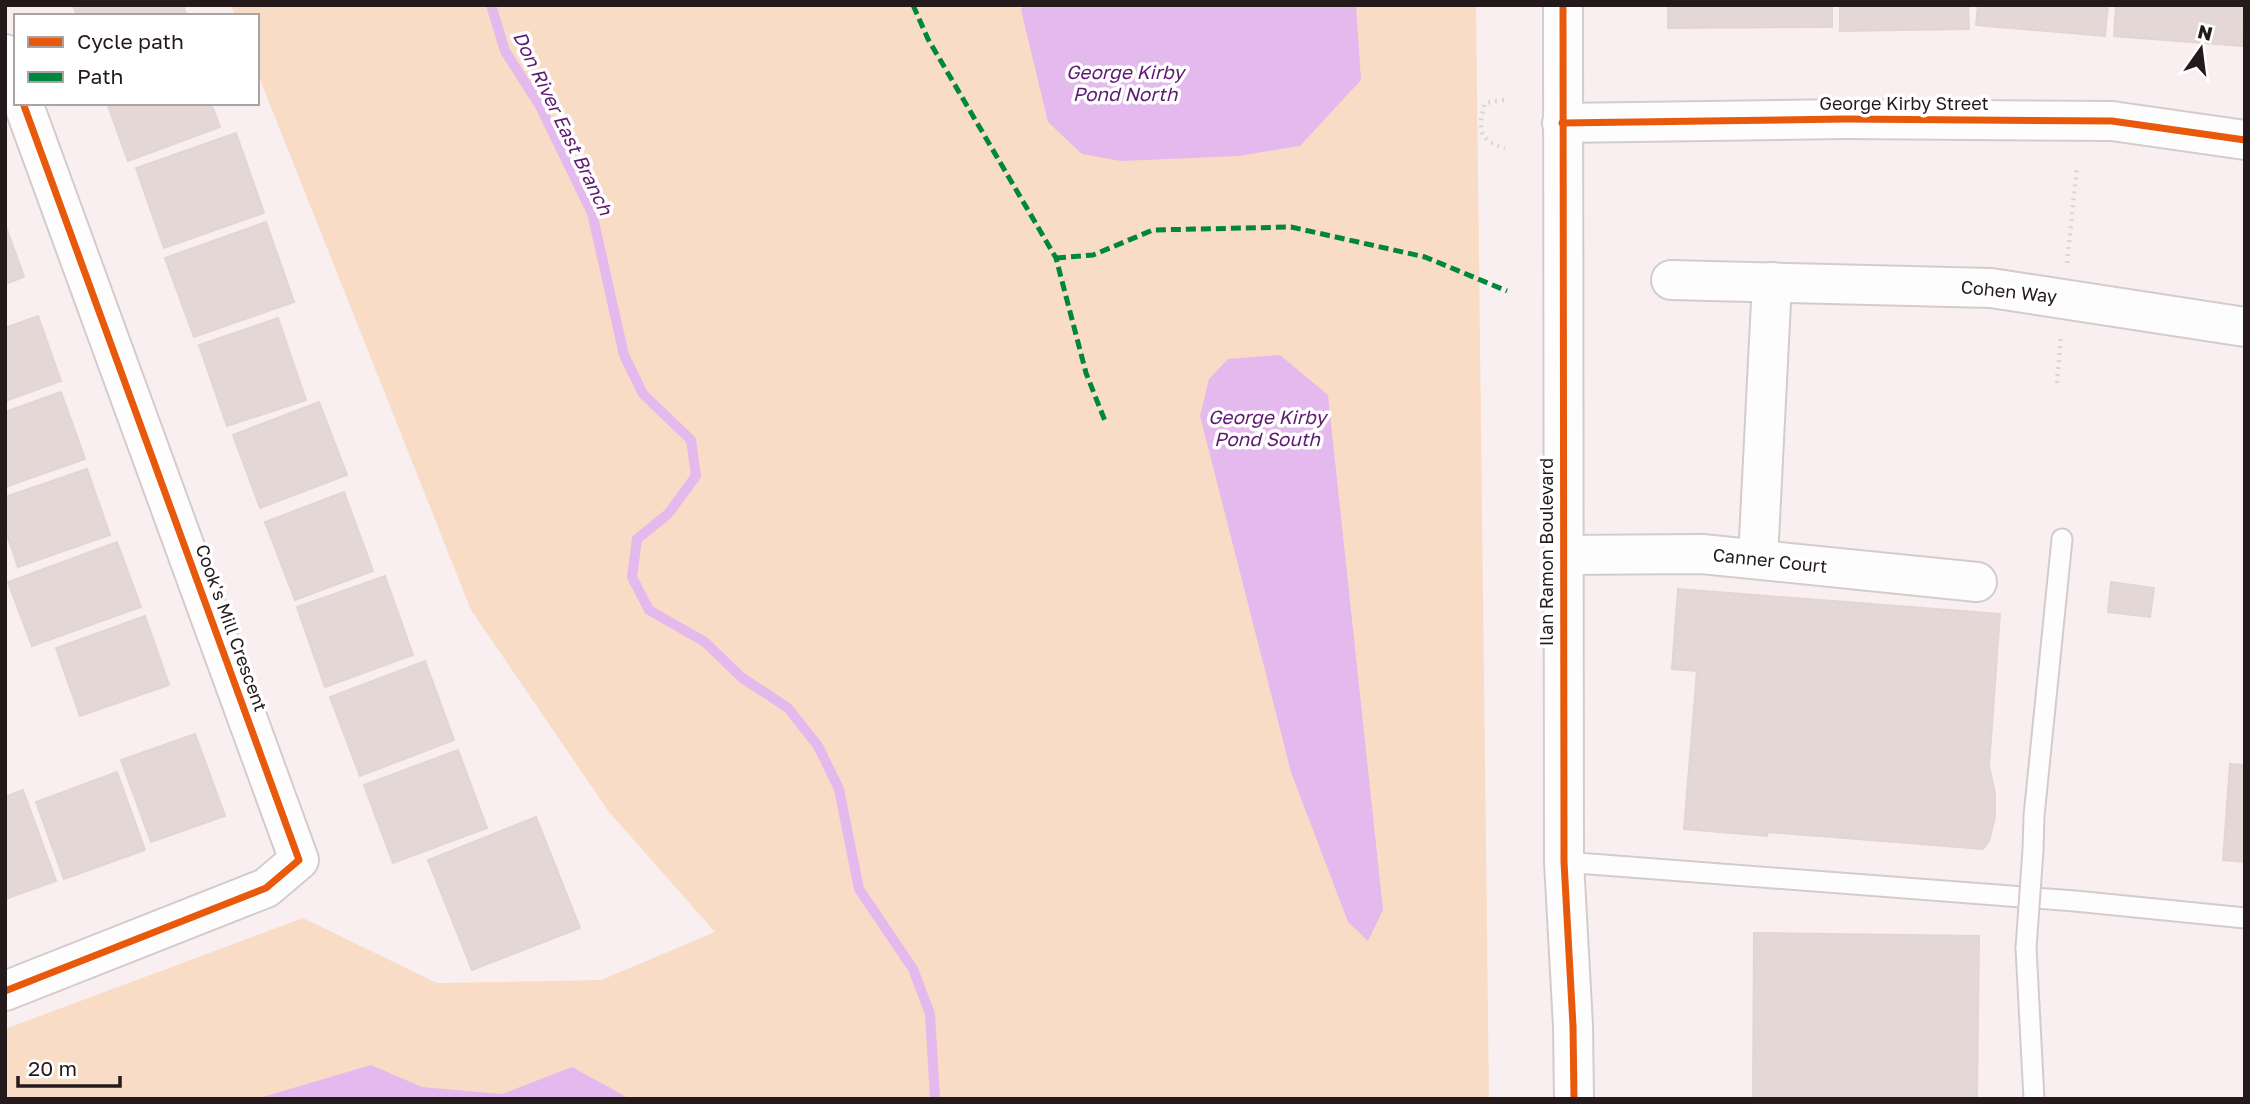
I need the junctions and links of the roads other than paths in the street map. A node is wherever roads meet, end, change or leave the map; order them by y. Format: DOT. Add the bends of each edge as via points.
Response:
graph roads {
  1 [pos="1563,5"];
  2 [pos="5,54"];
  3 [pos="14,78"];
  4 [pos="24,105"];
  5 [pos="1562,123"];
  6 [pos="2245,140"];
  7 [pos="1671,279"];
  8 [pos="1772,282"];
  9 [pos="2245,327"];
  10 [pos="2062,539"];
  11 [pos="1563,555"];
  12 [pos="1758,559"];
  13 [pos="1977,582"];
  14 [pos="1564,862"];
  15 [pos="2245,918"];
  16 [pos="5,991"];
  17 [pos="1574,1099"];
  18 [pos="2034,1099"];
  1 -- 5 [label="street, Ilan Ramon Boulevard"];
  2 -- 3 [label="street"];
  4 -- 16 [label="street, Cook's Mill Crescent" via="299,860 266,888"];
  5 -- 6 [label="street, George Kirby Street" via="2112,121"];
  5 -- 11 [label="street, Ilan Ramon Boulevard"];
  7 -- 8 [label="street, Cohen Way"];
  8 -- 9 [label="street, Cohen Way" via="1991,288"];
  8 -- 12 [label="street"];
  10 -- 18 [label="lane, bridge" via="2034,816 2026,948"];
  11 -- 12 [label="street, Canner Court" via="1702,554"];
  11 -- 14 [label="street, Ilan Ramon Boulevard"];
  12 -- 13 [label="street, Canner Court"];
  14 -- 15 [label="lane"];
  14 -- 17 [label="street, Ilan Ramon Boulevard"];
}
